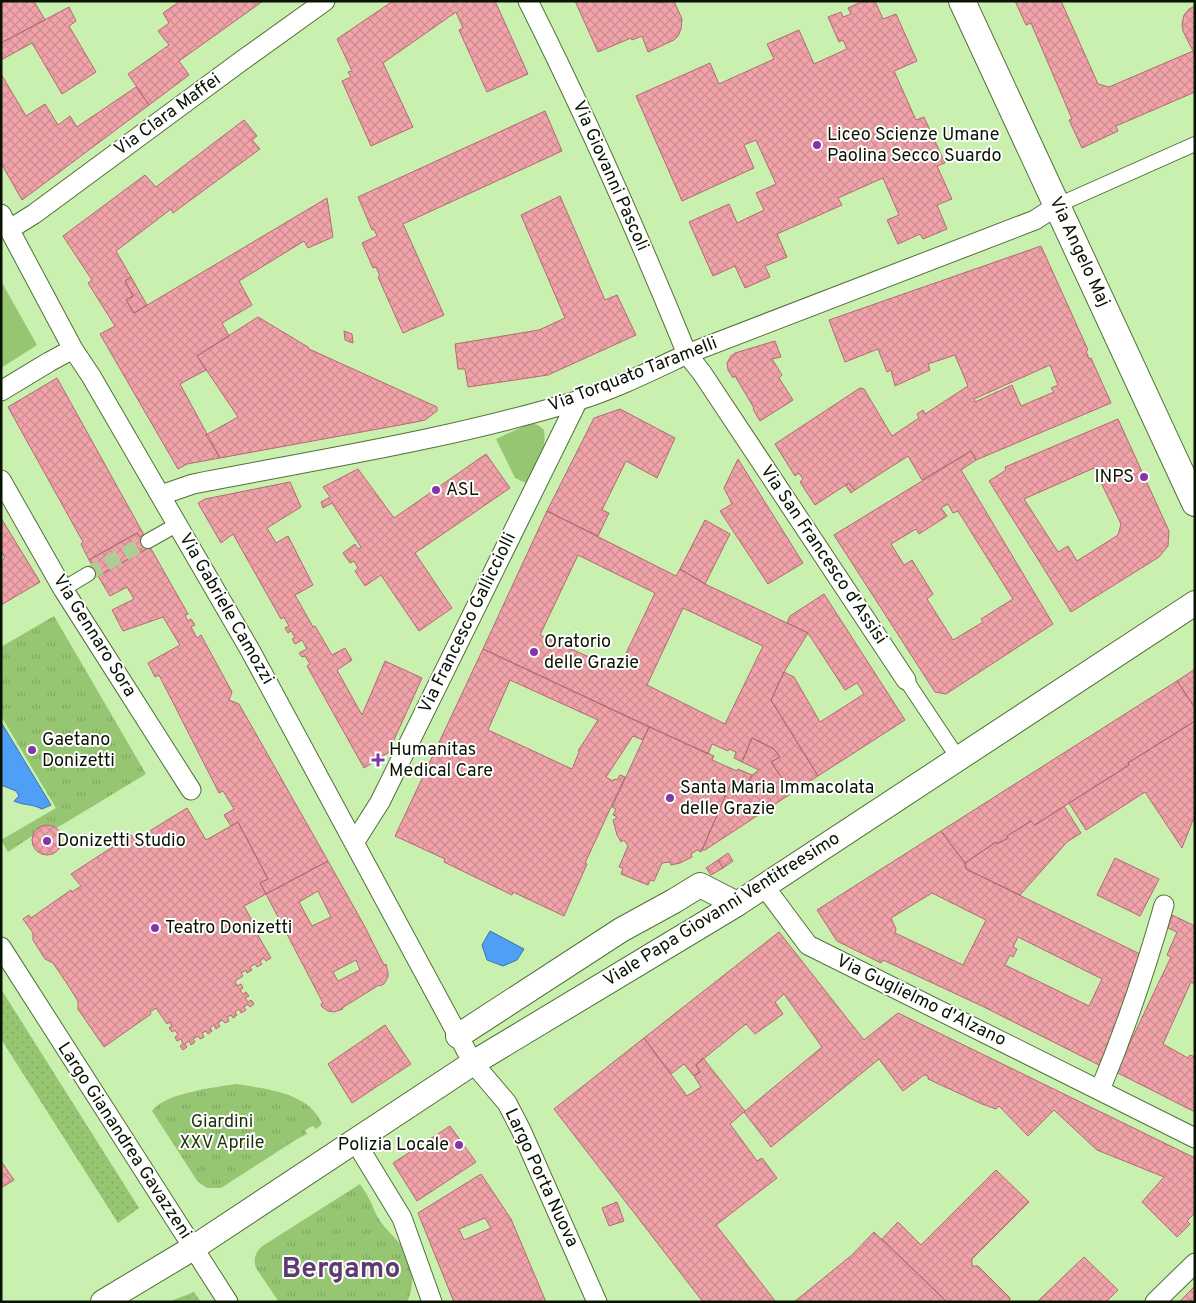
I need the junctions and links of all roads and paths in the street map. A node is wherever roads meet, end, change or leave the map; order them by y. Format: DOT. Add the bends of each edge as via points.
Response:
graph roads {
  1 [pos="325,1"];
  2 [pos="528,1"];
  3 [pos="962,1"];
  4 [pos="1195,144"];
  5 [pos="1058,205"];
  6 [pos="6,222"];
  7 [pos="73,349"];
  8 [pos="688,354"];
  9 [pos="1,391"];
  10 [pos="578,400"];
  11 [pos="1,480"];
  12 [pos="161,495"];
  13 [pos="1195,503"];
  14 [pos="178,524"];
  15 [pos="148,541"];
  16 [pos="88,574"];
  17 [pos="63,589"];
  18 [pos="1195,603"];
  19 [pos="906,680"];
  20 [pos="958,758"];
  21 [pos="191,790"];
  22 [pos="354,844"];
  23 [pos="764,886"];
  24 [pos="737,904"];
  25 [pos="1164,906"];
  26 [pos="1,947"];
  27 [pos="443,1009"];
  28 [pos="458,1036"];
  29 [pos="473,1063"];
  30 [pos="1100,1090"];
  31 [pos="1195,1138"];
  32 [pos="354,1141"];
  33 [pos="193,1248"];
  34 [pos="1195,1262"];
  35 [pos="103,1302"];
  36 [pos="228,1302"];
  37 [pos="432,1302"];
  38 [pos="597,1302"];
  39 [pos="1155,1302"];
  1 -- 6 [label="street, Via Clara Maffei" via="34,214"];
  2 -- 8 [label="street, Via Giovanni Pascoli" via="597,144"];
  3 -- 5 [label="main road, Via Angelo Maj"];
  4 -- 5 [label="street"];
  5 -- 8 [label="street, Via Torquato Taramelli" via="1035,220"];
  5 -- 13 [label="main road, Via Angelo Maj"];
  6 -- 7 [label="street, Via Gabriele Camozzi"];
  7 -- 9 [label="street"];
  7 -- 12 [label="street, Via Gabriele Camozzi"];
  8 -- 10 [label="street, Via Torquato Taramelli"];
  8 -- 19 [label="street, Via San Francesco d'Assisi"];
  10 -- 12 [label="street, Via Torquato Taramelli" via="472,430 192,484"];
  10 -- 22 [label="street, Via Francesco Gallicciolli" via="380,802"];
  11 -- 17 [label="street, Via Gennaro Sora"];
  12 -- 14 [label="street, Via Gabriele Camozzi"];
  14 -- 15 [label="street"];
  14 -- 22 [label="street, Via Gabriele Camozzi"];
  16 -- 17 [label="street"];
  17 -- 21 [label="street, Via Gennaro Sora"];
  18 -- 20 [label="street, Viale Papa Giovanni Ventitreesimo"];
  19 -- 20 [label="street, Via San Francesco d'Assisi"];
  20 -- 23 [label="street, Viale Papa Giovanni Ventitreesimo"];
  22 -- 27 [label="street, Via Gabriele Camozzi"];
  23 -- 24 [label="street, Viale Papa Giovanni Ventitreesimo"];
  23 -- 30 [label="street, Via Guglielmo d'Alzano" via="808,945"];
  24 -- 28 [label="street" via="700,885 621,930"];
  24 -- 29 [label="street, Viale Papa Giovanni Ventitreesimo"];
  25 -- 30 [label="street" via="1152,951"];
  26 -- 33 [label="street, Largo Gianandrea Gavazzeni"];
  27 -- 28 [label="street, Largo Porta Nuova"];
  28 -- 29 [label="street, Largo Porta Nuova"];
  29 -- 32 [label="street, Largo Gianandrea Gavazzeni"];
  29 -- 38 [label="street, Largo Porta Nuova" via="507,1103"];
  30 -- 31 [label="street, Via Guglielmo d'Alzano"];
  32 -- 33 [label="street, Largo Gianandrea Gavazzeni"];
  32 -- 37 [label="street" via="402,1218"];
  33 -- 35 [label="street"];
  33 -- 36 [label="street"];
  34 -- 39 [label="street"];
}
